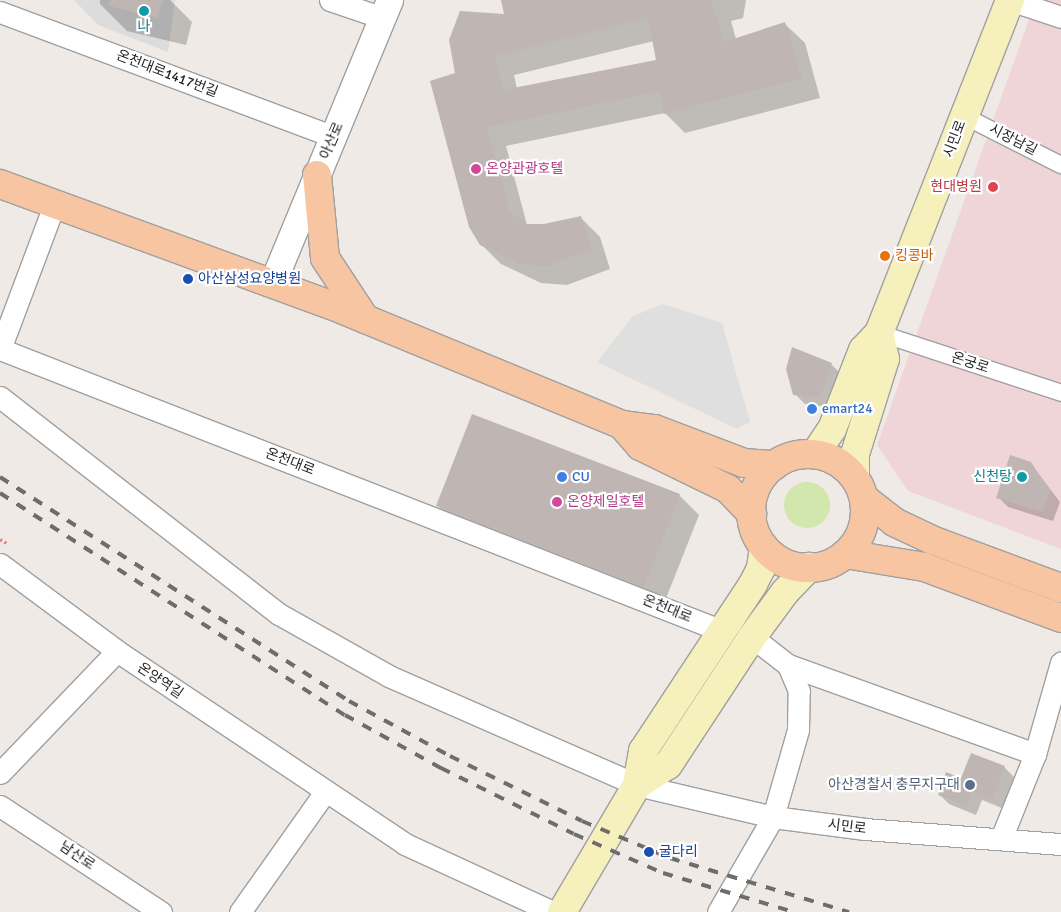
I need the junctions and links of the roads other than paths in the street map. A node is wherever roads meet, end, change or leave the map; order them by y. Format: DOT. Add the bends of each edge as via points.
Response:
graph roads {
  1 [pos="330,0"];
  2 [pos="1010,0"];
  3 [pos="386,9"];
  4 [pos="0,12"];
  5 [pos="1061,17"];
  6 [pos="964,116"];
  7 [pos="334,137"];
  8 [pos="1061,165"];
  9 [pos="318,175"];
  10 [pos="0,184"];
  11 [pos="54,205"];
  12 [pos="273,283"];
  13 [pos="365,319"];
  14 [pos="879,333"];
  15 [pos="0,349"];
  16 [pos="1061,393"];
  17 [pos="0,397"];
  18 [pos="622,425"];
  19 [pos="815,454"];
  20 [pos="775,465"];
  21 [pos="860,489"];
  22 [pos="752,514"];
  23 [pos="764,547"];
  24 [pos="845,554"];
  25 [pos="0,564"];
  26 [pos="809,567"];
  27 [pos="1061,588"];
  28 [pos="1061,618"];
  29 [pos="722,631"];
  30 [pos="752,637"];
  31 [pos="117,652"];
  32 [pos="1061,662"];
  33 [pos="788,666"];
  34 [pos="1035,754"];
  35 [pos="0,773"];
  36 [pos="637,785"];
  37 [pos="325,792"];
  38 [pos="0,806"];
  39 [pos="773,817"];
  40 [pos="1001,839"];
  41 [pos="1061,844"];
  42 [pos="154,910"];
  43 [pos="240,912"];
  44 [pos="553,912"];
  45 [pos="562,912"];
  46 [pos="718,912"];
  1 -- 3 [label="street"];
  2 -- 5 [label="street"];
  2 -- 6 [label="main road, 시민로"];
  3 -- 7 [label="street, 아산로"];
  4 -- 7 [label="street, 온천대로1417번길"];
  6 -- 8 [label="street, 시장남길"];
  6 -- 14 [label="main road, 시민로"];
  7 -- 9 [label="street, 아산로"];
  9 -- 12 [label="street, 아산로"];
  9 -- 13 [label="main road" via="325,258"];
  10 -- 11 [label="main road"];
  11 -- 12 [label="main road"];
  11 -- 15 [label="street, 온천대로"];
  12 -- 13 [label="main road"];
  13 -- 18 [label="main road"];
  14 -- 16 [label="street, 온궁로"];
  14 -- 19 [label="main road, 시민로" via="864,350 832,429"];
  14 -- 21 [label="main road" via="885,359 855,454"];
  15 -- 29 [label="street, 온천대로"];
  17 -- 36 [label="street" via="279,614 389,676"];
  18 -- 20 [label="main road" via="655,429 744,463"];
  18 -- 22 [label="main road" via="640,446 728,488"];
  19 -- 20 [label="main road" via="797,455"];
  19 -- 21 [label="main road" via="832,458"];
  20 -- 22 [label="main road" via="756,487"];
  21 -- 24 [label="main road" via="866,517 861,535"];
  21 -- 27 [label="main road" via="894,522 932,540"];
  22 -- 23 [label="main road" via="758,538"];
  23 -- 26 [label="main road" via="784,562"];
  23 -- 29 [label="main road" via="761,568"];
  24 -- 26 [label="main road" via="836,561"];
  24 -- 28 [label="main road" via="924,567"];
  25 -- 31 [label="street, 온양역길"];
  26 -- 30 [label="main road" via="785,592"];
  29 -- 36 [label="main road" via="644,751"];
  30 -- 33 [label="street"];
  30 -- 36 [label="main road" via="668,764"];
  31 -- 35 [label="street"];
  31 -- 37 [label="street, 온양역길"];
  32 -- 34 [label="street"];
  33 -- 34 [label="street"];
  33 -- 39 [label="street" via="799,691 798,730"];
  34 -- 40 [label="street"];
  36 -- 39 [label="street, 시민로"];
  36 -- 45 [label="main road"];
  37 -- 43 [label="street"];
  37 -- 44 [label="street, 온양역길" via="405,844"];
  38 -- 42 [label="street, 남산로"];
  39 -- 40 [label="street, 시민로" via="865,829"];
  39 -- 46 [label="street"];
  40 -- 41 [label="street, 시민로"];
}
